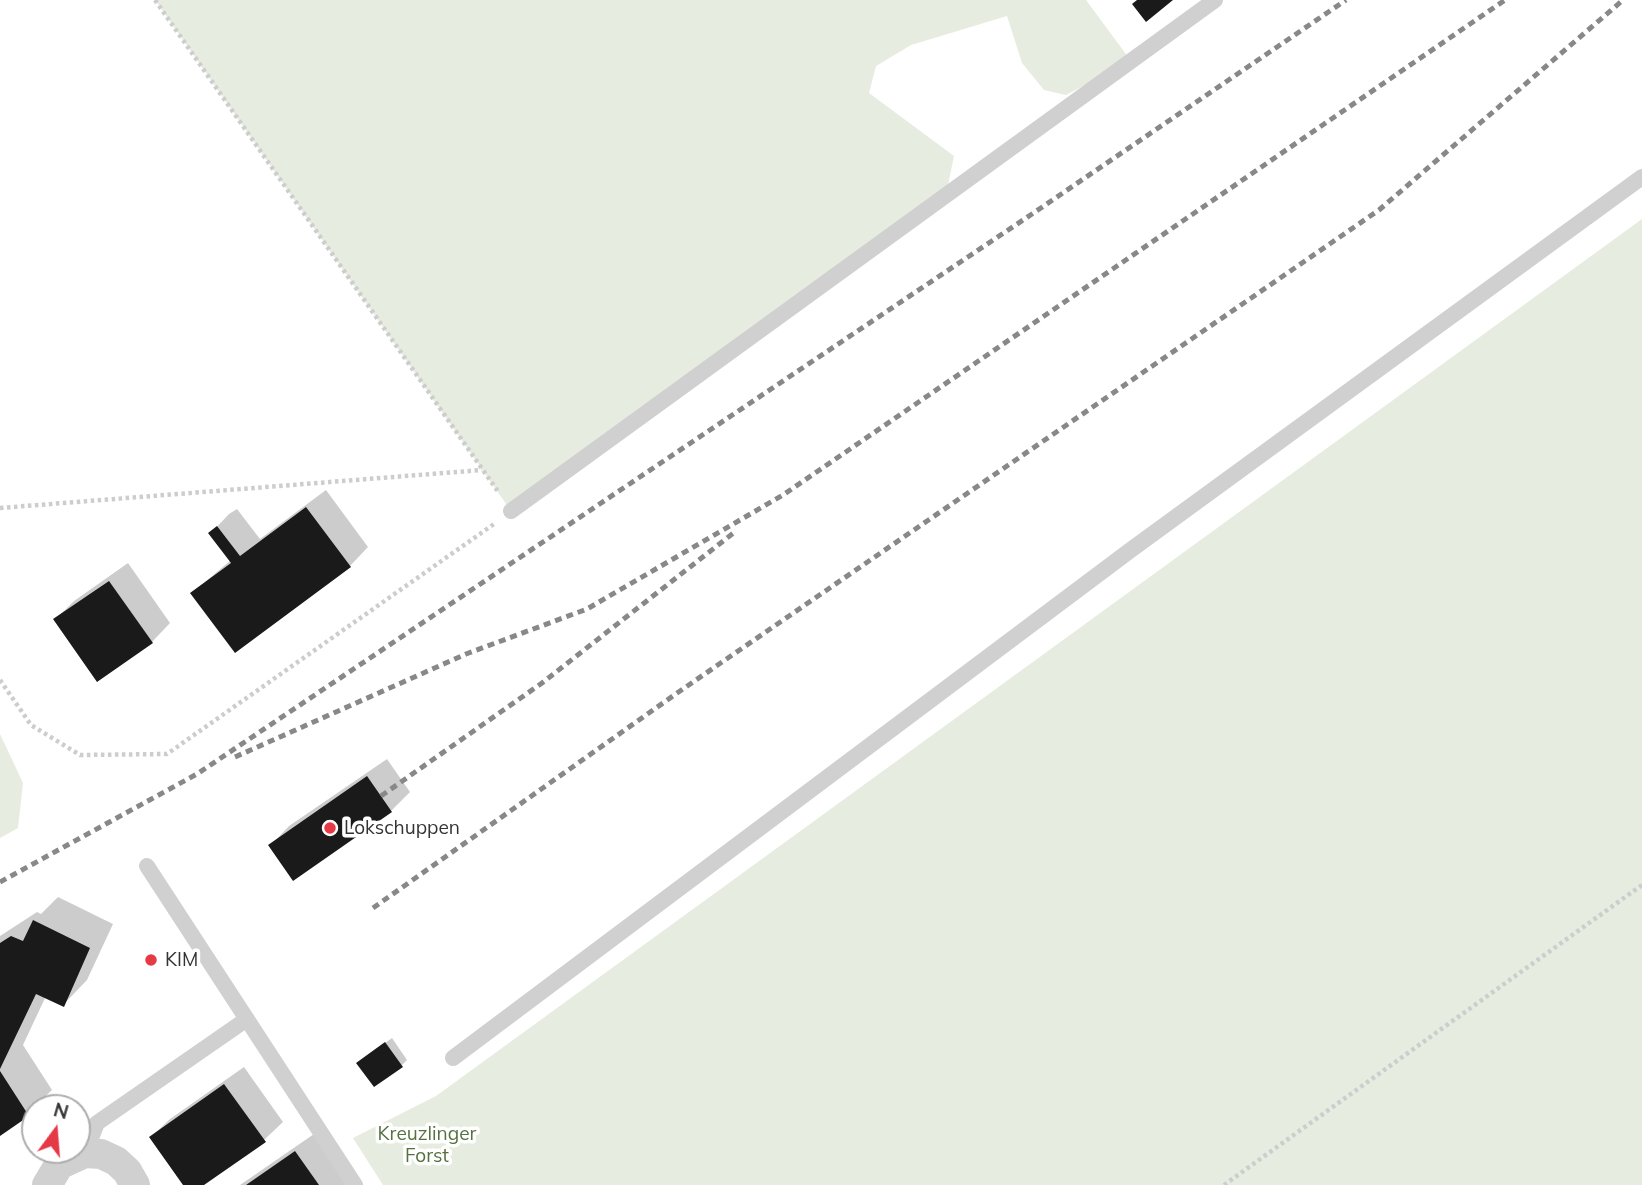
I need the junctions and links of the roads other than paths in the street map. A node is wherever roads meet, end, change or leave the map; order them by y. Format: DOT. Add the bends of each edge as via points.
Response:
graph roads {
  1 [pos="1215,0"];
  2 [pos="1642,177"];
  3 [pos="511,511"];
  4 [pos="147,866"];
  5 [pos="247,1019"];
  6 [pos="453,1058"];
  7 [pos="91,1139"];
  8 [pos="91,1153"];
  9 [pos="59,1164"];
  10 [pos="47,1185"];
  11 [pos="135,1185"];
  12 [pos="355,1185"];
  1 -- 3 [label="lane"];
  2 -- 6 [label="lane" via="1132,550"];
  4 -- 5 [label="lane"];
  5 -- 7 [label="lane" via="97,1123"];
  5 -- 12 [label="lane"];
  8 -- 11 [label="street" via="116,1161"];
  9 -- 10 [label="street"];
}
